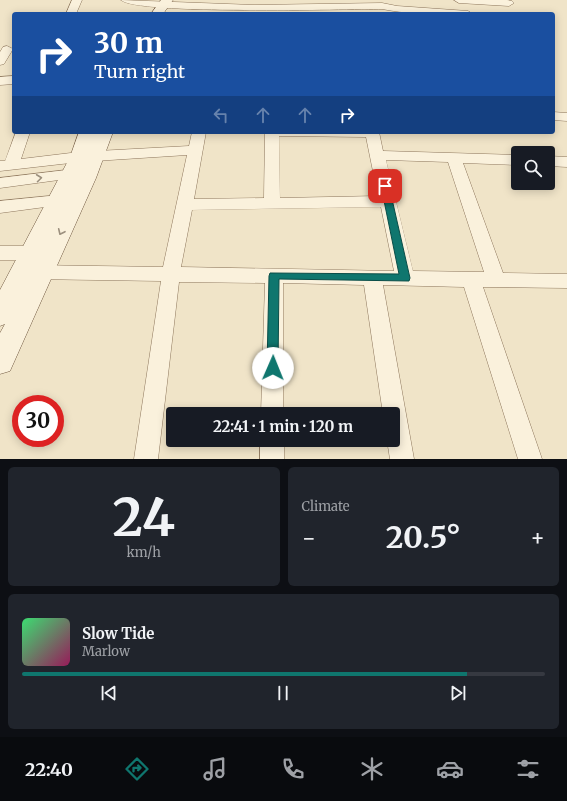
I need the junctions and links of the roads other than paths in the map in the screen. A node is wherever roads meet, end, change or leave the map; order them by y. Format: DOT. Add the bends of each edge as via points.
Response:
graph roads {
  1 [pos="77,0"];
  2 [pos="126,0"];
  3 [pos="458,0"];
  4 [pos="509,3"];
  5 [pos="156,6"];
  6 [pos="338,7"];
  7 [pos="223,10"];
  8 [pos="274,10"];
  9 [pos="72,12"];
  10 [pos="397,12"];
  11 [pos="7,49"];
  12 [pos="0,62"];
  13 [pos="12,80"];
  14 [pos="0,81"];
  15 [pos="555,116"];
  16 [pos="567,116"];
  17 [pos="22,134"];
  18 [pos="88,134"];
  19 [pos="103,134"];
  20 [pos="198,134"];
  21 [pos="272,134"];
  22 [pos="373,134"];
  23 [pos="195,150"];
  24 [pos="378,155"];
  25 [pos="454,158"];
  26 [pos="511,160"];
  27 [pos="555,161"];
  28 [pos="567,162"];
  29 [pos="83,165"];
  30 [pos="5,166"];
  31 [pos="0,183"];
  32 [pos="66,199"];
  33 [pos="388,201"];
  34 [pos="272,203"];
  35 [pos="184,205"];
  36 [pos="0,207"];
  37 [pos="0,253"];
  38 [pos="31,266"];
  39 [pos="171,274"];
  40 [pos="274,276"];
  41 [pos="372,277"];
  42 [pos="405,278"];
  43 [pos="471,279"];
  44 [pos="496,280"];
  45 [pos="567,281"];
  46 [pos="0,315"];
  47 [pos="0,362"];
  48 [pos="272,407"];
  49 [pos="272,447"];
  50 [pos="146,459"];
  51 [pos="272,459"];
  52 [pos="402,459"];
  53 [pos="530,459"];
  1 -- 9 [label="street"];
  2 -- 5 [label="street"];
  3 -- 4 [label="street"];
  5 -- 7 [label="street"];
  6 -- 8 [label="street"];
  6 -- 10 [label="street" via="382,6"];
  7 -- 8 [label="street"];
  11 -- 12 [label="street"];
  13 -- 14 [label="street"];
  15 -- 16 [label="street"];
  17 -- 30 [label="street"];
  18 -- 29 [label="main road"];
  19 -- 29 [label="main road"];
  20 -- 23 [label="street"];
  21 -- 34 [label="street"];
  22 -- 24 [label="street"];
  23 -- 29 [label="street"];
  23 -- 35 [label="street"];
  24 -- 25 [label="street"];
  24 -- 33 [label="street"];
  25 -- 26 [label="street"];
  25 -- 44 [label="street"];
  27 -- 28 [label="street"];
  29 -- 30 [label="street"];
  31 -- 29 [label="street, one-way"];
  29 -- 32 [label="main road"];
  32 -- 36 [label="street"];
  32 -- 38 [label="main road"];
  33 -- 34 [label="street"];
  33 -- 42 [label="street"];
  34 -- 35 [label="street"];
  35 -- 39 [label="street"];
  37 -- 38 [label="street"];
  38 -- 39 [label="street"];
  38 -- 46 [label="main road"];
  38 -- 47 [label="main road"];
  39 -- 40 [label="street"];
  39 -- 50 [label="street"];
  40 -- 41 [label="street"];
  40 -- 48 [label="street"];
  41 -- 42 [label="street"];
  41 -- 52 [label="street"];
  42 -- 43 [label="street"];
  43 -- 44 [label="street"];
  43 -- 53 [label="street"];
  44 -- 45 [label="street"];
  49 -- 51 [label="street"];
}
